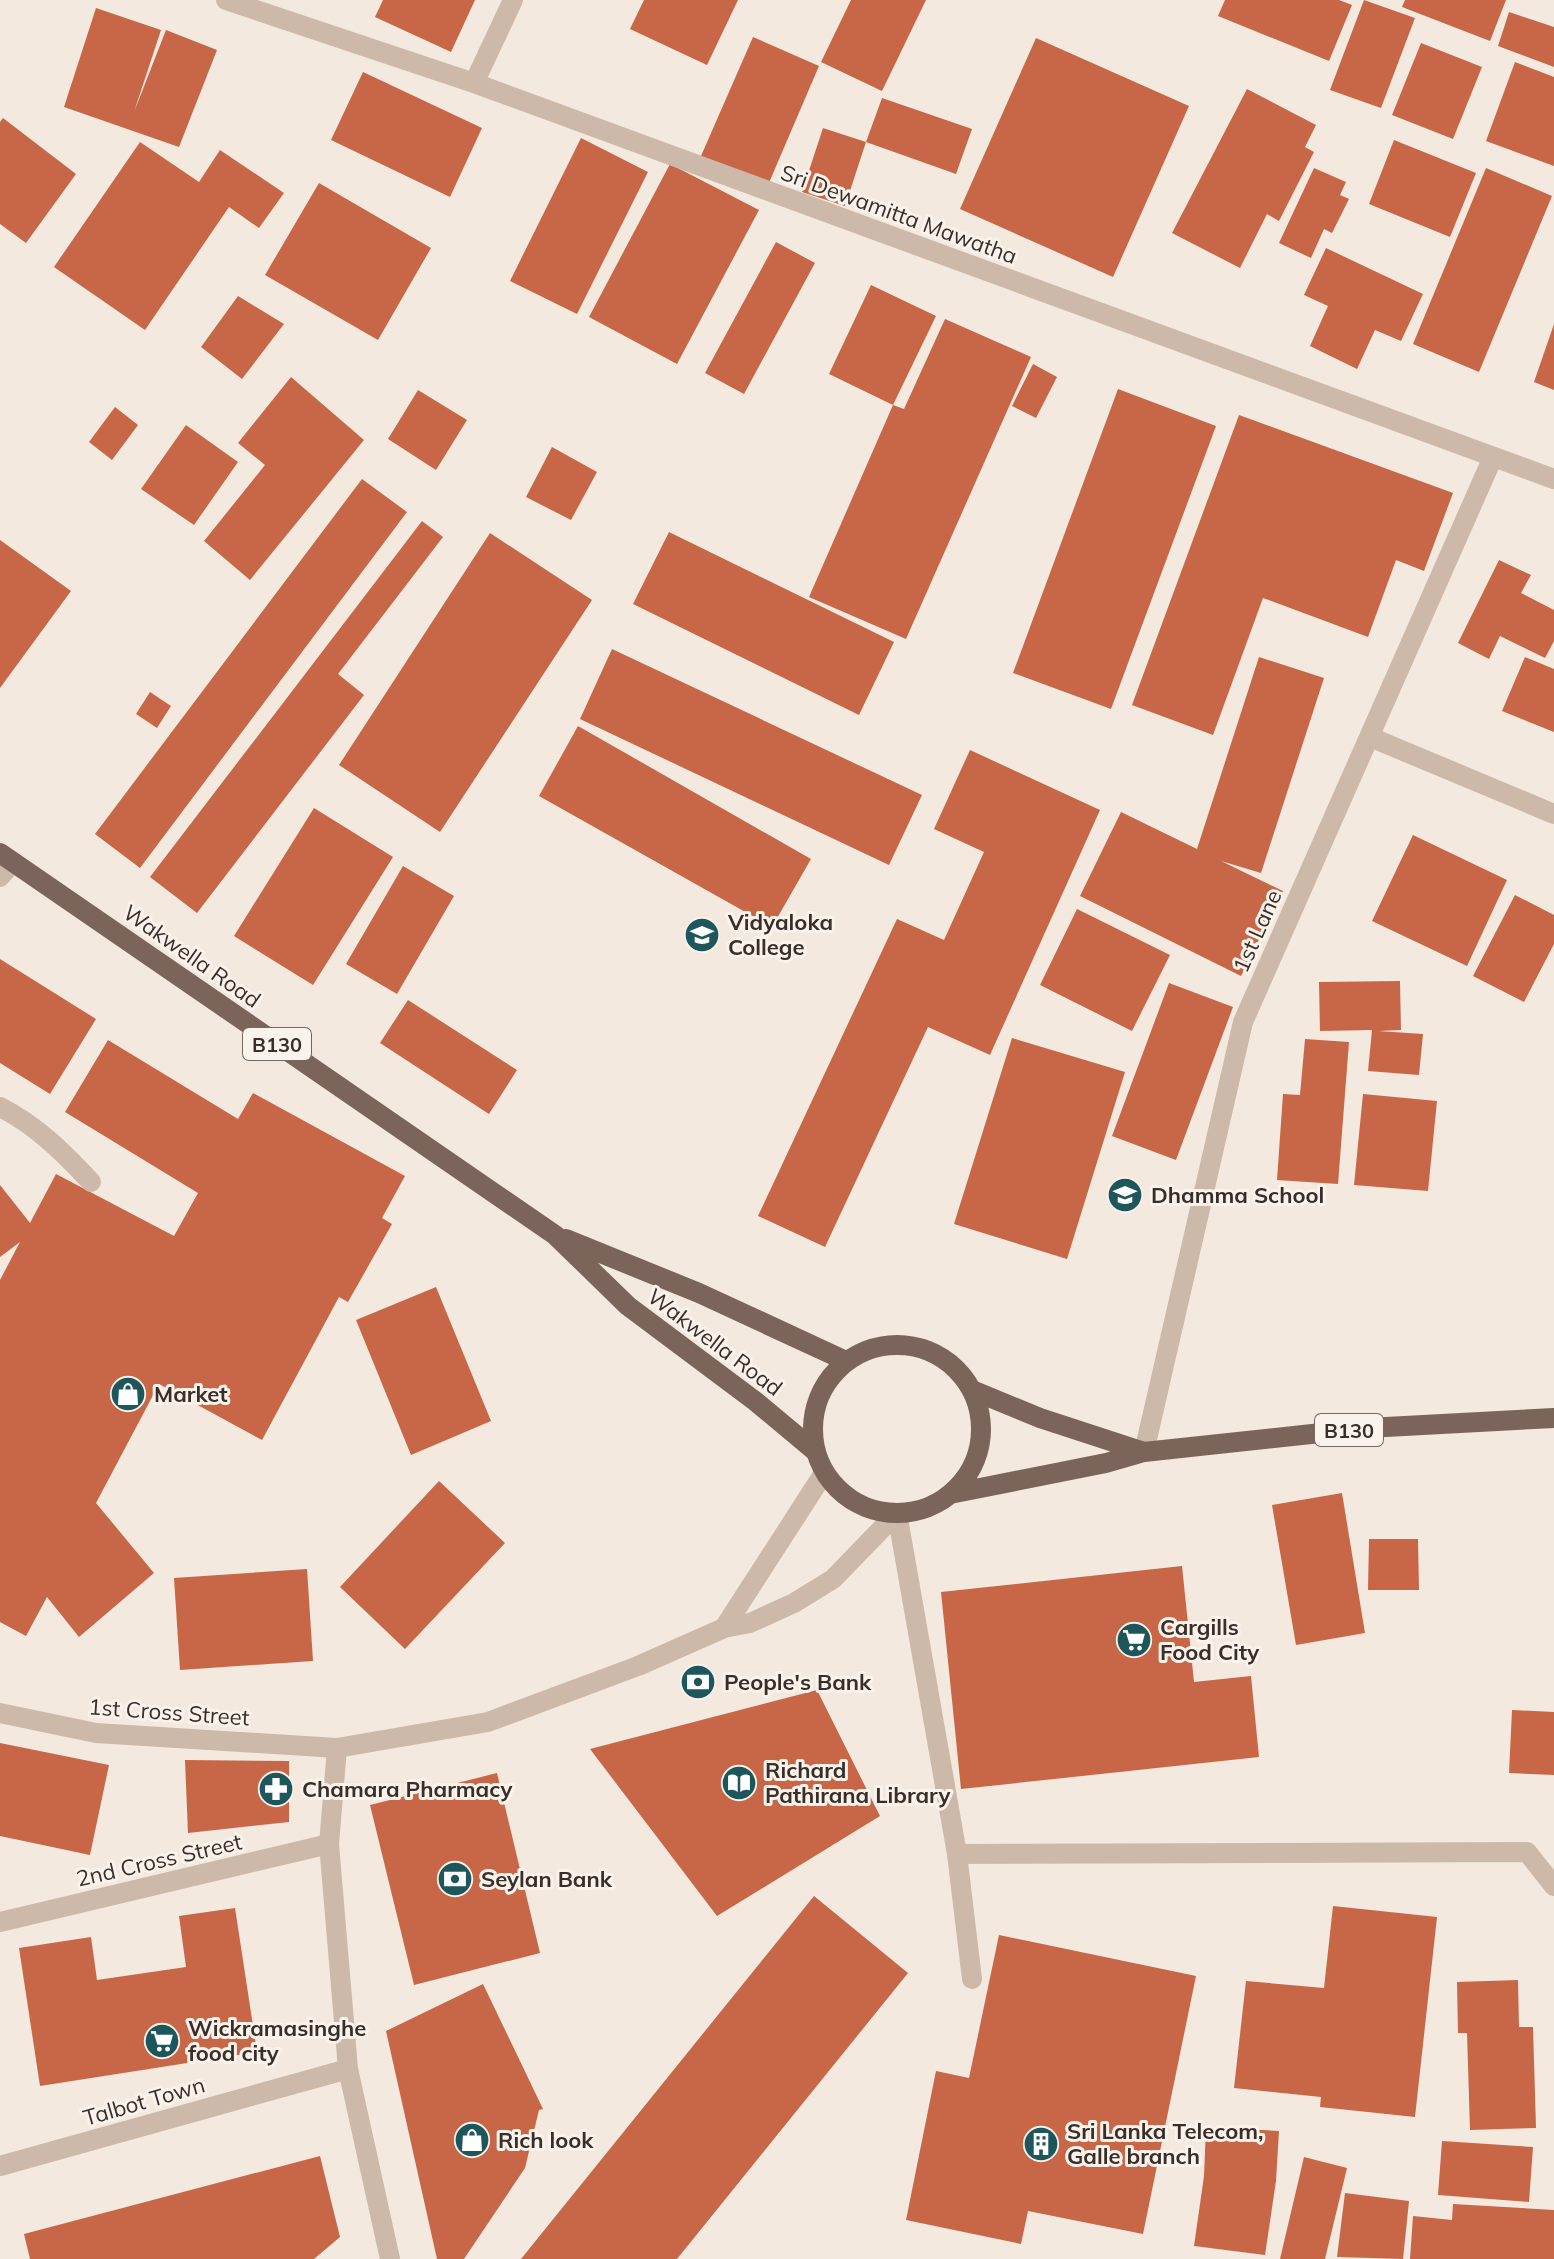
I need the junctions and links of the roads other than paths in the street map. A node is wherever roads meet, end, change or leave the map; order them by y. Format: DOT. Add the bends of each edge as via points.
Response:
graph roads {
  1 [pos="226,0"];
  2 [pos="513,0"];
  3 [pos="474,83"];
  4 [pos="1493,457"];
  5 [pos="1554,479"];
  6 [pos="1370,737"];
  7 [pos="1554,814"];
  8 [pos="4,864"];
  9 [pos="0,1107"];
  10 [pos="91,1182"];
  11 [pos="555,1235"];
  12 [pos="846,1361"];
  13 [pos="972,1390"];
  14 [pos="1554,1418"];
  15 [pos="815,1451"];
  16 [pos="1144,1452"];
  17 [pos="824,1473"];
  18 [pos="950,1494"];
  19 [pos="897,1513"];
  20 [pos="724,1628"];
  21 [pos="0,1713"];
  22 [pos="337,1748"];
  23 [pos="329,1844"];
  24 [pos="957,1854"];
  25 [pos="1554,1886"];
  26 [pos="0,1922"];
  27 [pos="972,1979"];
  28 [pos="348,2069"];
  29 [pos="0,2166"];
  30 [pos="390,2259"];
  1 -- 3 [label="street, Sri Dewamitta Mawatha"];
  2 -- 3 [label="street"];
  3 -- 4 [label="street, Sri Dewamitta Mawatha"];
  4 -- 5 [label="street, Sri Dewamitta Mawatha"];
  4 -- 6 [label="street, 1st Lane"];
  6 -- 7 [label="street"];
  6 -- 16 [label="street, 1st Lane" via="1243,1022"];
  8 -- 11 [label="main road, Wakwella Road / B130"];
  9 -- 10 [label="street" via="57,1145"];
  11 -- 12 [label="main road, Wakwella Road / B130"];
  11 -- 15 [label="main road, Wakwella Road / B130" via="628,1306"];
  12 -- 13 [label="main road" via="871,1348 901,1344 929,1350 955,1366"];
  12 -- 15 [label="main road" via="828,1379 817,1402 812,1426"];
  13 -- 16 [label="main road, B130"];
  13 -- 18 [label="main road" via="981,1418 979,1446 969,1473"];
  14 -- 16 [label="main road, B130" via="1367,1428"];
  15 -- 17 [label="main road"];
  16 -- 18 [label="main road, B130"];
  17 -- 19 [label="main road" via="851,1502"];
  17 -- 20 [label="street"];
  18 -- 19 [label="main road" via="924,1508"];
  19 -- 20 [label="street, 1st Cross Street" via="833,1579 750,1623"];
  19 -- 24 [label="street"];
  20 -- 22 [label="street, 1st Cross Street" via="488,1722"];
  21 -- 22 [label="street, 1st Cross Street" via="96,1733"];
  22 -- 23 [label="street"];
  23 -- 26 [label="street, 2nd Cross Street"];
  23 -- 28 [label="street"];
  24 -- 25 [label="street" via="1527,1852"];
  24 -- 27 [label="street"];
  28 -- 29 [label="street, Talbot Town"];
  28 -- 30 [label="street"];
}
